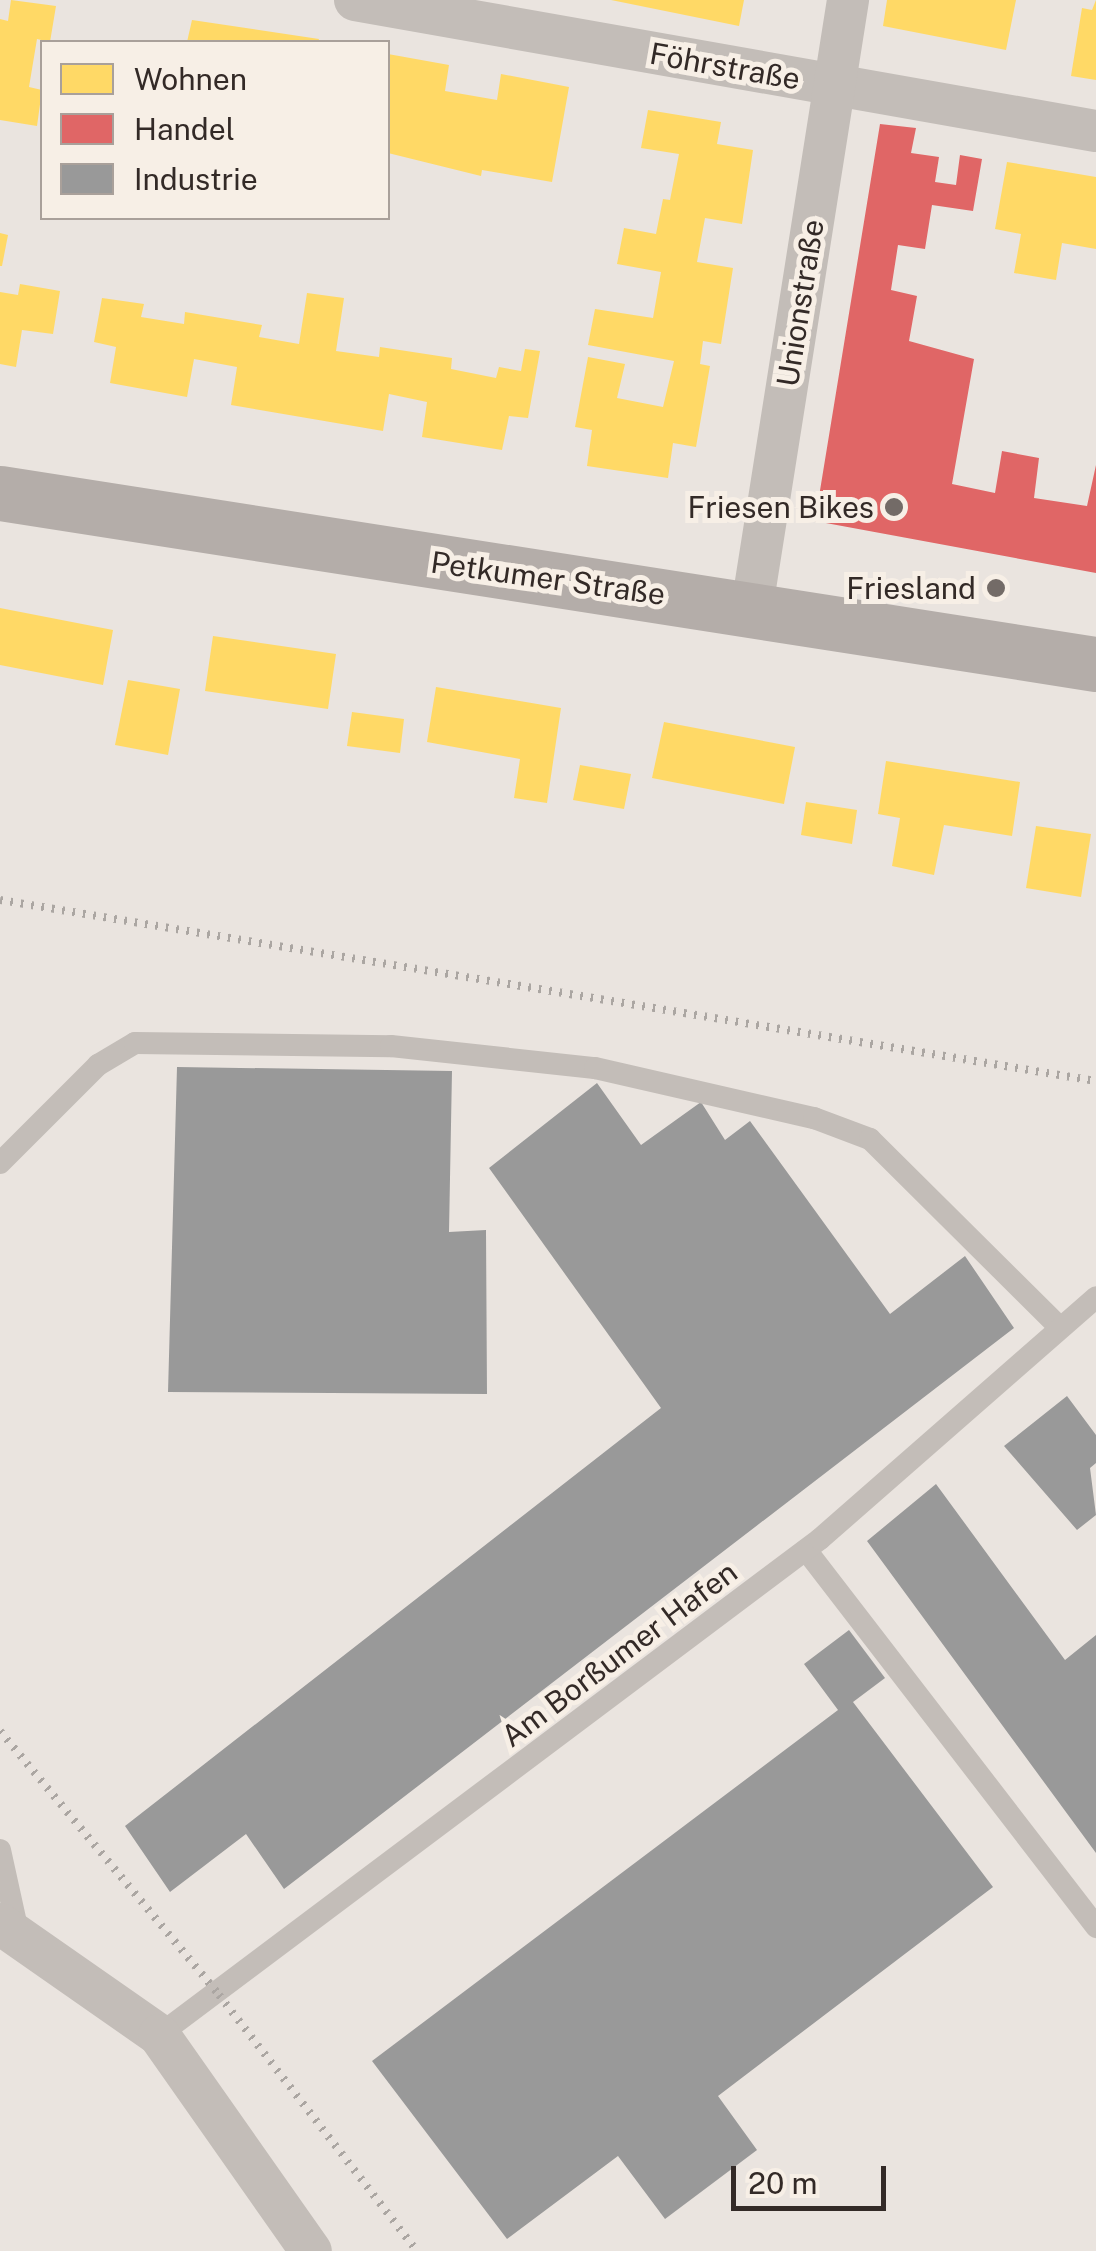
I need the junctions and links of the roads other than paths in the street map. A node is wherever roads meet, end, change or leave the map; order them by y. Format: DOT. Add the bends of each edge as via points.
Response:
graph roads {
  1 [pos="355,0"];
  2 [pos="848,0"];
  3 [pos="833,86"];
  4 [pos="1096,131"];
  5 [pos="0,493"];
  6 [pos="752,607"];
  7 [pos="1096,664"];
  8 [pos="0,1163"];
  9 [pos="1096,1296"];
  10 [pos="1059,1328"];
  11 [pos="806,1550"];
  12 [pos="0,1850"];
  13 [pos="1096,1927"];
  14 [pos="9,1928"];
  15 [pos="160,2036"];
  16 [pos="311,2251"];
  1 -- 3 [label="street, Föhrstraße"];
  2 -- 3 [label="street, Unionstraße"];
  3 -- 4 [label="street, Föhrstraße"];
  3 -- 6 [label="street, Unionstraße"];
  5 -- 6 [label="main road, Petkumer Straße"];
  6 -- 7 [label="main road, Petkumer Straße"];
  8 -- 10 [label="lane" via="98,1065 135,1043 391,1046 595,1068 814,1118 870,1138"];
  9 -- 10 [label="lane, Am Borßumer Hafen"];
  10 -- 11 [label="lane, Am Borßumer Hafen"];
  11 -- 13 [label="lane"];
  11 -- 15 [label="lane, Am Borßumer Hafen"];
  12 -- 14 [label="lane"];
  14 -- 15 [label="street"];
  15 -- 16 [label="street"];
}
